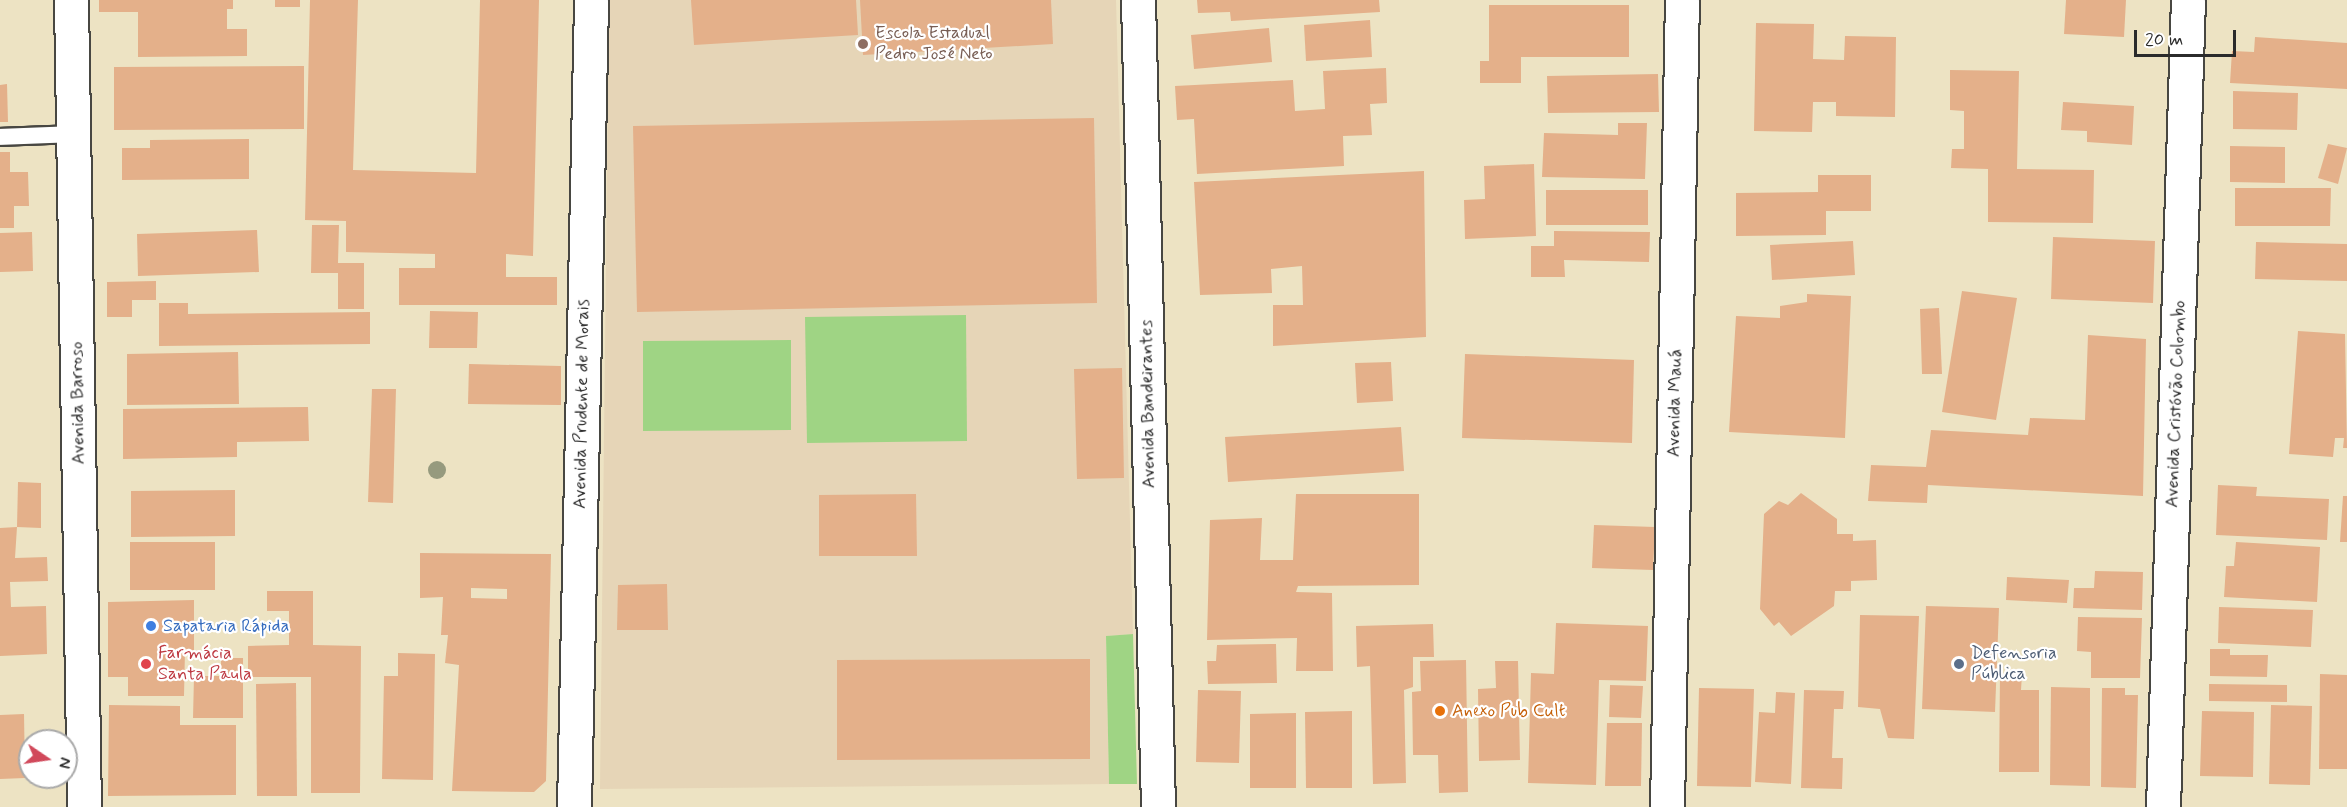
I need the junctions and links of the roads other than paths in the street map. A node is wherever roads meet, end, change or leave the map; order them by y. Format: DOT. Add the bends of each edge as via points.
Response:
graph roads {
  1 [pos="71,0"];
  2 [pos="591,0"];
  3 [pos="1138,0"];
  4 [pos="1682,0"];
  5 [pos="2188,0"];
  6 [pos="74,134"];
  7 [pos="0,137"];
  8 [pos="84,807"];
  9 [pos="574,807"];
  10 [pos="1158,807"];
  11 [pos="1667,807"];
  12 [pos="2163,807"];
  1 -- 6 [label="street, Avenida Barroso"];
  2 -- 9 [label="street, Avenida Prudente de Morais"];
  3 -- 10 [label="street, Avenida Bandeirantes"];
  4 -- 11 [label="street, Avenida Mauá"];
  5 -- 12 [label="street, Avenida Cristóvão Colombo"];
  6 -- 7 [label="lane"];
  6 -- 8 [label="street, Avenida Barroso"];
}
